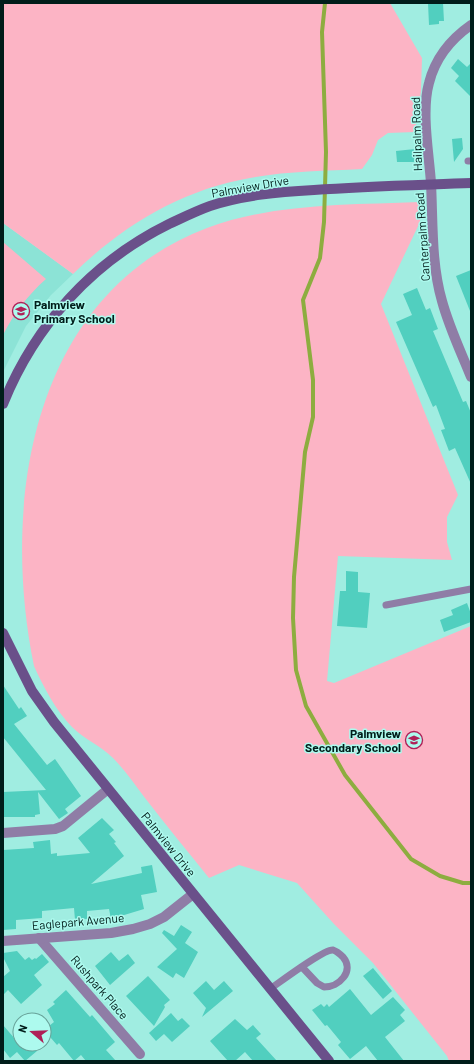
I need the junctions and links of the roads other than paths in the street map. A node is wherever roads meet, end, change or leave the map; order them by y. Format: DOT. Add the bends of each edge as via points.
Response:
graph roads {
  1 [pos="471,25"];
  2 [pos="471,183"];
  3 [pos="431,185"];
  4 [pos="471,377"];
  5 [pos="3,404"];
  6 [pos="471,589"];
  7 [pos="386,605"];
  8 [pos="3,633"];
  9 [pos="107,790"];
  10 [pos="3,833"];
  11 [pos="193,894"];
  12 [pos="39,938"];
  13 [pos="3,941"];
  14 [pos="302,967"];
  15 [pos="270,989"];
  16 [pos="140,1054"];
  17 [pos="329,1061"];
  1 -- 3 [label="street, Hailpalm Road" via="453,40 441,56 428,85 427,122"];
  2 -- 3 [label="street, Palmview Drive"];
  3 -- 4 [label="street, Canterpalm Road" via="434,256 438,281 447,314"];
  3 -- 5 [label="street, Palmview Drive" via="338,188 260,195 210,206 146,236 106,263 75,291 51,319 28,352"];
  6 -- 7 [label="lane"];
  8 -- 9 [label="street, Palmview Drive" via="32,691"];
  9 -- 10 [label="street" via="63,826 55,829"];
  9 -- 11 [label="street, Palmview Drive"];
  11 -- 12 [label="street, Eaglepark Avenue" via="164,917 139,928 111,933"];
  11 -- 15 [label="street, Palmview Drive"];
  12 -- 13 [label="street, Eaglepark Avenue"];
  12 -- 16 [label="street, Rushpark Place"];
  14 -- 14 [label="lane" via="328,950 341,955 348,963 344,977 324,987"];
  14 -- 15 [label="lane"];
  15 -- 17 [label="street, Palmview Drive"];
}
